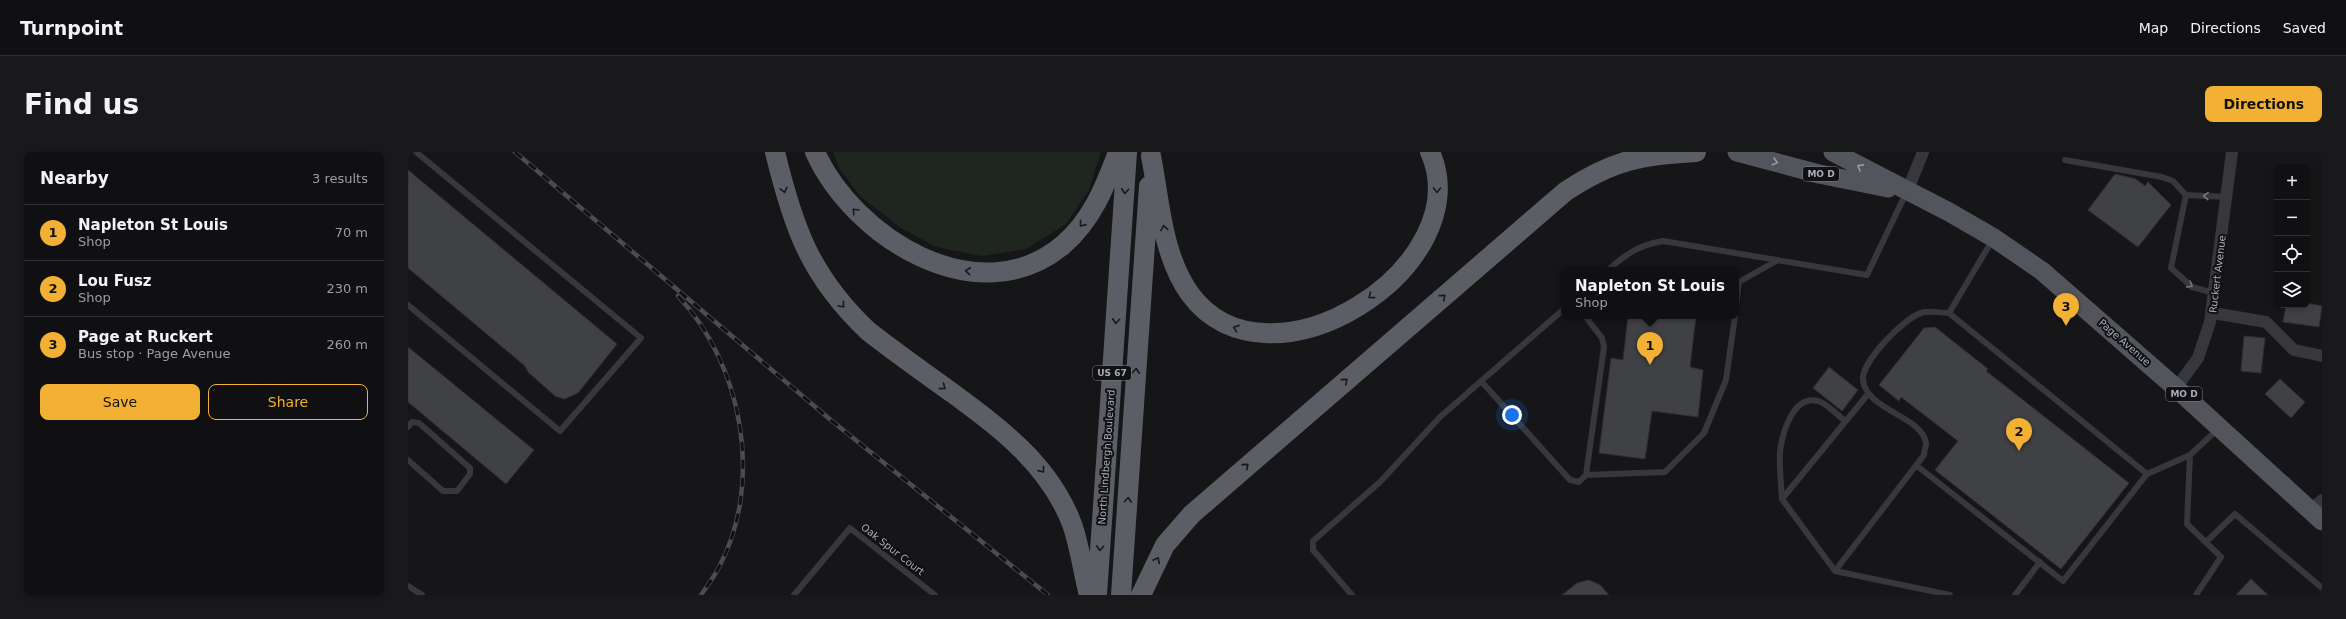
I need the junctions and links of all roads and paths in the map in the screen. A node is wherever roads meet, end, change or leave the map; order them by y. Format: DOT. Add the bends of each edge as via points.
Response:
graph roads {
  1 [pos="416,152"];
  2 [pos="775,152"];
  3 [pos="815,152"];
  4 [pos="1118,152"];
  5 [pos="1128,152"];
  6 [pos="1430,152"];
  7 [pos="1696,152"];
  8 [pos="1737,152"];
  9 [pos="1833,152"];
  10 [pos="1923,152"];
  11 [pos="2232,152"];
  12 [pos="1151,154"];
  13 [pos="2065,160"];
  14 [pos="1907,192"];
  15 [pos="2186,195"];
  16 [pos="2226,197"];
  17 [pos="1994,238"];
  18 [pos="1778,260"];
  19 [pos="1611,267"];
  20 [pos="1739,282"];
  21 [pos="2214,293"];
  22 [pos="408,305"];
  23 [pos="1561,312"];
  24 [pos="2212,312"];
  25 [pos="1948,313"];
  26 [pos="1587,319"];
  27 [pos="1734,319"];
  28 [pos="2322,356"];
  29 [pos="1481,381"];
  30 [pos="2176,388"];
  31 [pos="1868,394"];
  32 [pos="1845,421"];
  33 [pos="408,427"];
  34 [pos="2219,427"];
  35 [pos="2190,455"];
  36 [pos="408,460"];
  37 [pos="1916,465"];
  38 [pos="2147,474"];
  39 [pos="1586,475"];
  40 [pos="1782,499"];
  41 [pos="2318,510"];
  42 [pos="2206,542"];
  43 [pos="2040,562"];
  44 [pos="1836,571"];
  45 [pos="408,586"];
  46 [pos="2322,588"];
  47 [pos="422,595"];
  48 [pos="794,595"];
  49 [pos="935,595"];
  50 [pos="1088,595"];
  51 [pos="1097,595"];
  52 [pos="1121,595"];
  53 [pos="1141,595"];
  54 [pos="1352,595"];
  55 [pos="1950,595"];
  56 [pos="2016,595"];
  57 [pos="2196,595"];
  1 -- 22 [label="lane" via="641,338 560,431"];
  2 -- 50 [label="highway, one-way" via="793,219 820,276 846,310 868,331 993,424 1023,449 1035,463 1054,490 1072,525"];
  4 -- 3 [label="highway, one-way" via="1097,204 1063,245 1031,264 996,272 960,270 942,265 890,240 874,229 845,200 822,167"];
  5 -- 51 [label="highway, North Lindbergh Boulevard / US 67, one-way"];
  6 -- 12 [label="highway, one-way" via="1437,187 1436,205 1424,237 1404,266 1374,294 1341,316 1306,330 1277,335 1244,330 1227,324 1202,308 1190,294 1174,264 1168,244"];
  53 -- 7 [label="highway, one-way" via="1165,545 1192,514 1566,191 1618,163 1651,154"];
  8 -- 14 [label="main road, Page Avenue / MO D, one-way" via="1819,174"];
  14 -- 9 [label="main road, Page Avenue / MO D, one-way"];
  10 -- 14 [label="street"];
  11 -- 16 [label="street, Ruckert Avenue"];
  52 -- 12 [label="highway, US 67, one-way"];
  13 -- 15 [label="lane" via="2162,177 2173,181"];
  14 -- 17 [label="main road, Page Avenue / MO D"];
  14 -- 18 [label="lane" via="1867,275"];
  16 -- 15 [label="lane, one-way"];
  15 -- 21 [label="lane, one-way" via="2171,268 2192,287"];
  16 -- 21 [label="street, Ruckert Avenue"];
  17 -- 25 [label="lane"];
  17 -- 30 [label="main road, Page Avenue / MO D" via="2042,271"];
  18 -- 19 [label="lane" via="1663,241 1645,244"];
  18 -- 20 [label="lane"];
  21 -- 24 [label="street, Ruckert Avenue"];
  23 -- 29 [label="lane"];
  24 -- 28 [label="street" via="2266,322 2294,350"];
  24 -- 30 [label="street, Ruckert Avenue" via="2206,340 2198,358"];
  25 -- 31 [label="lane" via="1921,312 1901,325 1865,366 1863,380"];
  25 -- 38 [label="lane"];
  26 -- 39 [label="lane" via="1602,338 1604,347"];
  27 -- 39 [label="lane" via="1726,380 1704,433 1665,472"];
  29 -- 39 [label="lane" via="1570,480 1579,482"];
  29 -- 54 [label="lane" via="1440,417 1381,481 1313,541 1313,550"];
  30 -- 34 [label="main road, Page Avenue / MO D"];
  31 -- 32 [label="lane"];
  31 -- 37 [label="lane" via="1922,432 1926,443 1924,455"];
  32 -- 40 [label="lane"];
  32 -- 40 [label="lane" via="1819,401 1808,401 1797,407 1785,428 1780,452"];
  33 -- 36 [label="lane" via="412,422 419,423 470,468 470,474 456,491 443,491"];
  34 -- 35 [label="lane"];
  34 -- 41 [label="main road, Page Avenue / MO D"];
  35 -- 38 [label="lane"];
  35 -- 42 [label="lane" via="2187,524"];
  37 -- 43 [label="lane"];
  37 -- 44 [label="lane"];
  38 -- 43 [label="lane" via="2063,581"];
  40 -- 44 [label="lane"];
  42 -- 46 [label="lane" via="2235,514"];
  42 -- 57 [label="lane" via="2221,557"];
  43 -- 56 [label="lane"];
  44 -- 55 [label="lane"];
  45 -- 47 [label="lane"];
  48 -- 49 [label="lane, Oak Spur Court" via="850,528"];
}
